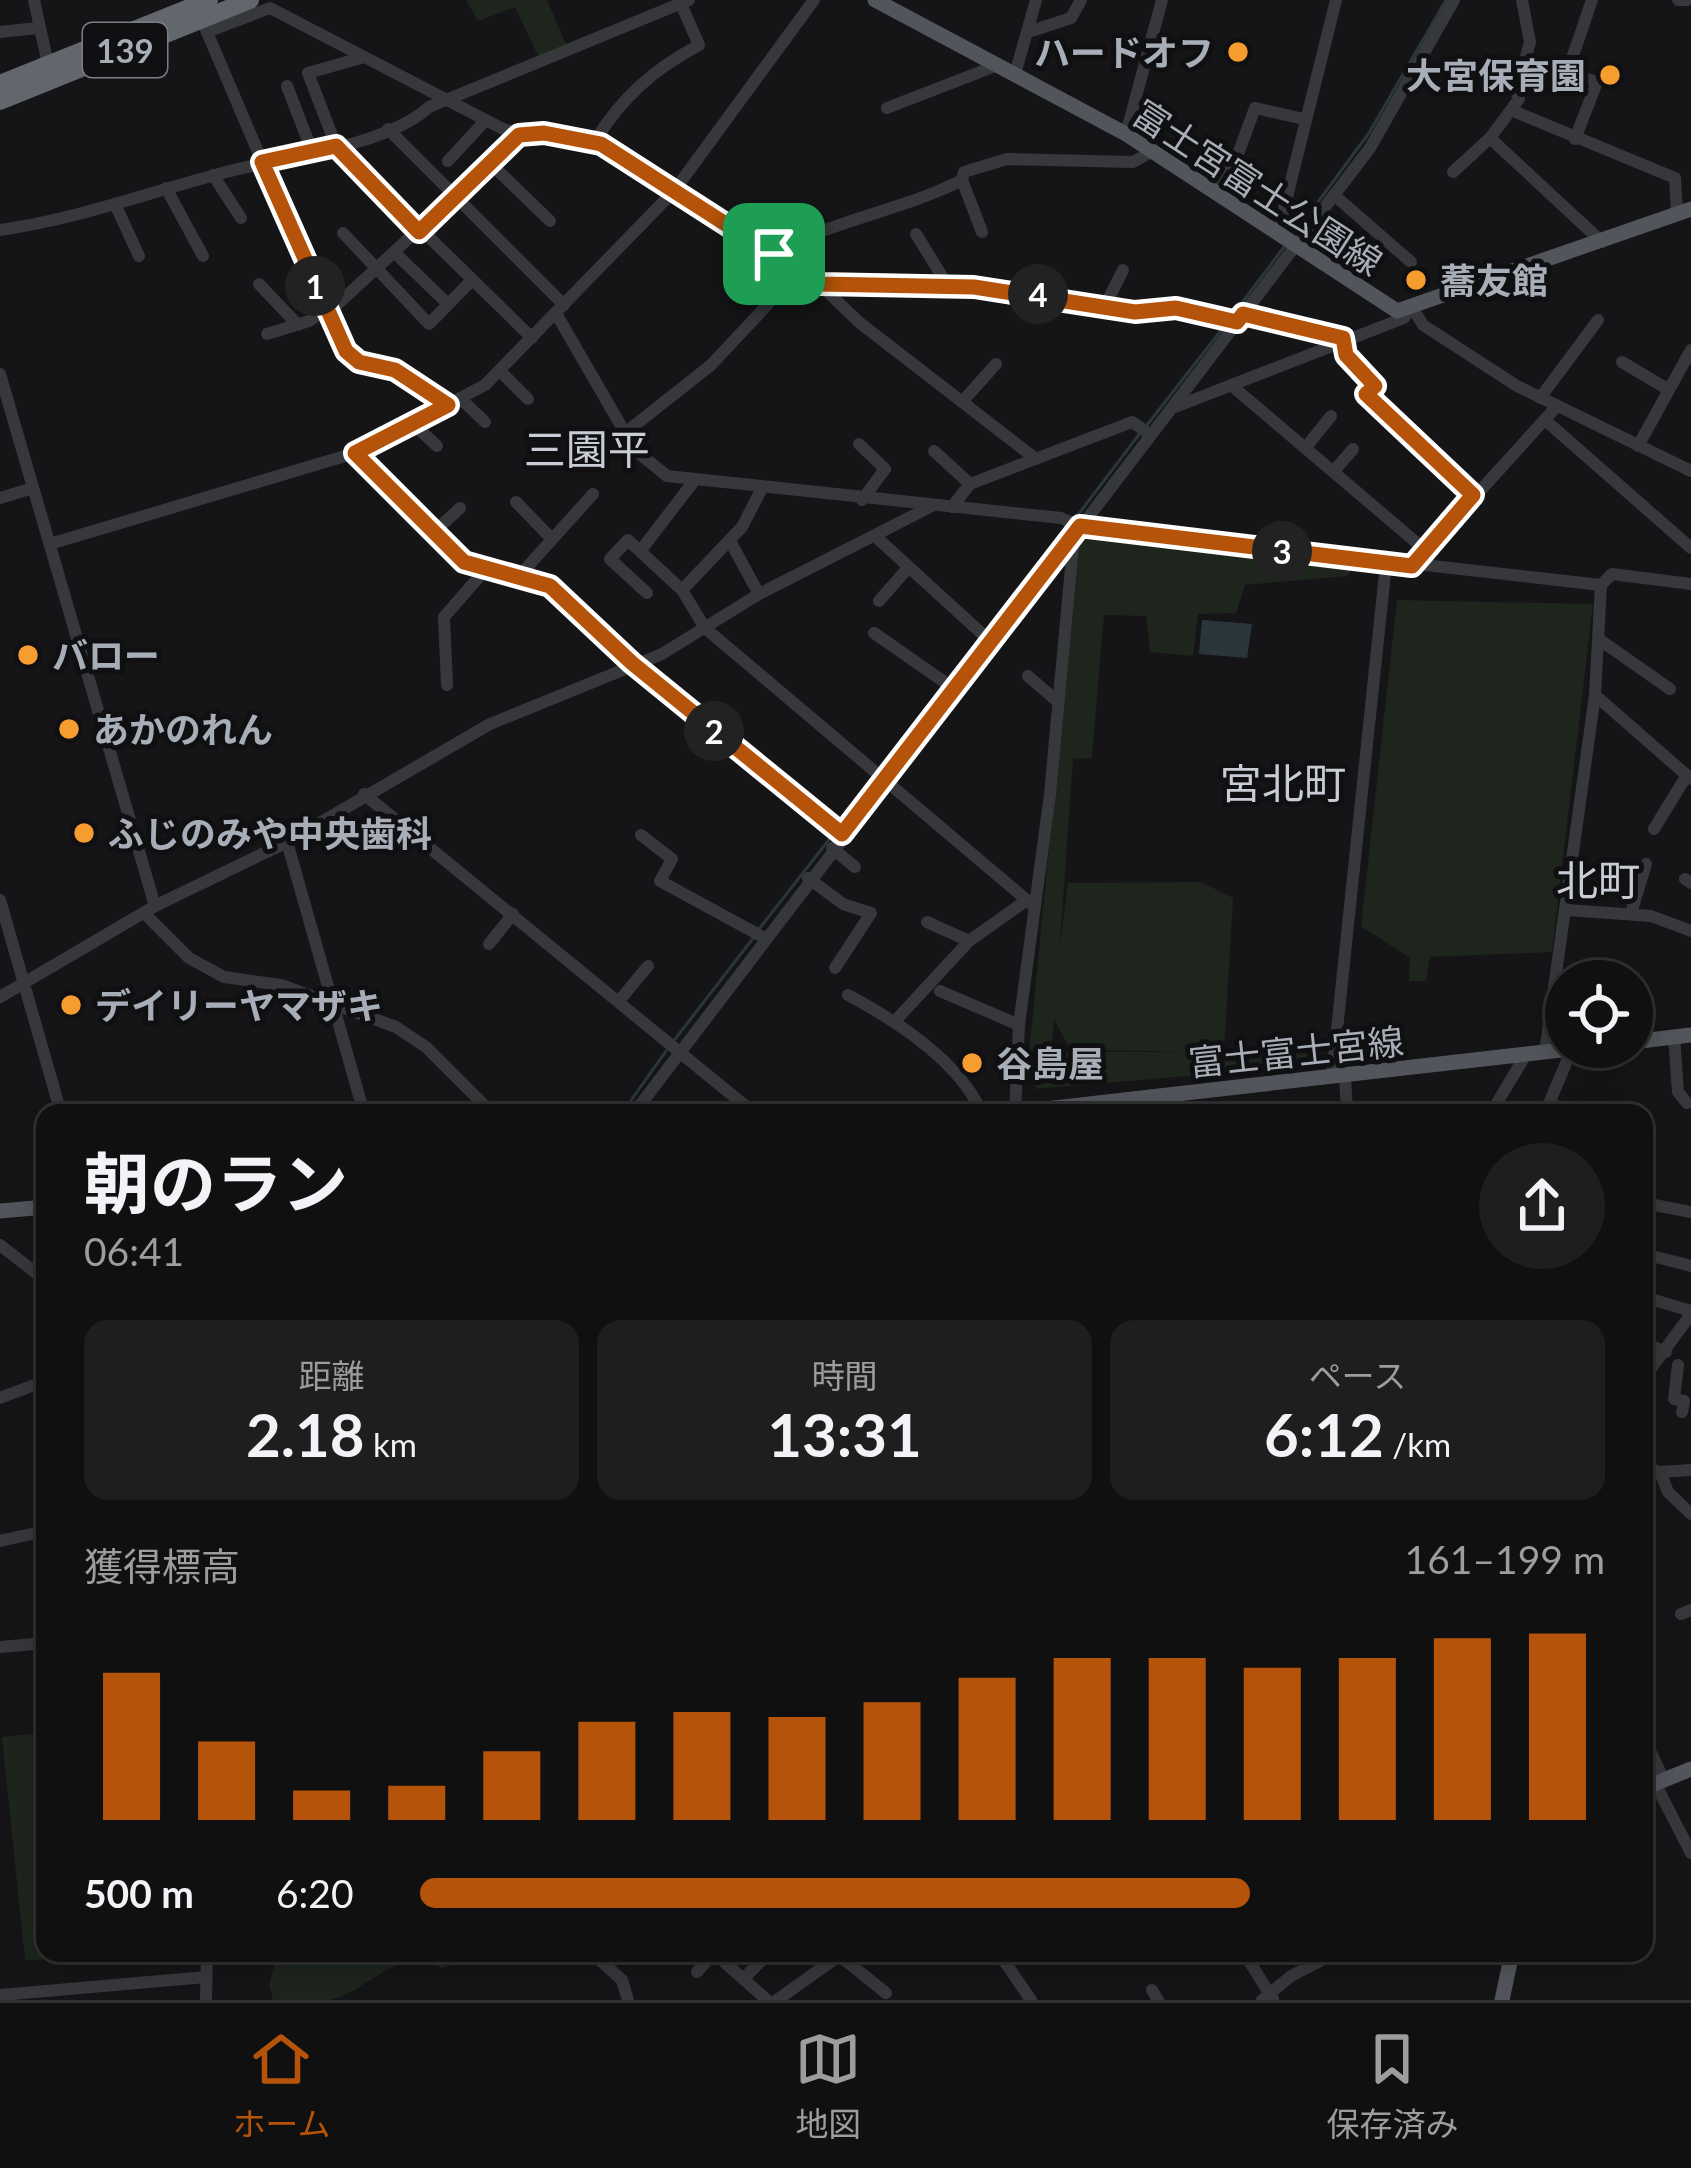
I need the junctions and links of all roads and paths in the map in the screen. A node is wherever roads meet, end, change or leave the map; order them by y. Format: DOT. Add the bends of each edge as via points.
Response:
graph roads {
  1 [pos="34,0"];
  2 [pos="209,0"];
  3 [pos="250,0"];
  4 [pos="814,0"];
  5 [pos="875,0"];
  6 [pos="1036,0"];
  7 [pos="1081,0"];
  8 [pos="1162,0"];
  9 [pos="1336,0"];
  10 [pos="1454,0"];
  11 [pos="1522,0"];
  12 [pos="1592,0"];
  13 [pos="685,2"];
  14 [pos="204,26"];
  15 [pos="38,28"];
  16 [pos="0,32"];
  17 [pos="1028,32"];
  18 [pos="364,57"];
  19 [pos="1527,61"];
  20 [pos="48,64"];
  21 [pos="998,65"];
  22 [pos="1015,74"];
  23 [pos="1567,74"];
  24 [pos="0,84"];
  25 [pos="287,86"];
  26 [pos="0,100"];
  27 [pos="442,102"];
  28 [pos="887,108"];
  29 [pos="1511,110"];
  30 [pos="1304,119"];
  31 [pos="484,121"];
  32 [pos="388,129"];
  33 [pos="1126,134"];
  34 [pos="519,135"];
  35 [pos="1490,138"];
  36 [pos="1575,139"];
  37 [pos="595,141"];
  38 [pos="336,146"];
  39 [pos="1153,151"];
  40 [pos="312,152"];
  41 [pos="448,161"];
  42 [pos="262,162"];
  43 [pos="490,163"];
  44 [pos="1453,172"];
  45 [pos="213,175"];
  46 [pos="962,180"];
  47 [pos="166,188"];
  48 [pos="1211,188"];
  49 [pos="674,191"];
  50 [pos="1334,195"];
  51 [pos="454,198"];
  52 [pos="115,204"];
  53 [pos="1684,212"];
  54 [pos="241,218"];
  55 [pos="550,221"];
  56 [pos="0,230"];
  57 [pos="419,232"];
  58 [pos="982,232"];
  59 [pos="343,233"];
  60 [pos="1278,233"];
  61 [pos="916,234"];
  62 [pos="1602,242"];
  63 [pos="1296,245"];
  64 [pos="774,254"];
  65 [pos="397,255"];
  66 [pos="139,256"];
  67 [pos="202,256"];
  68 [pos="1411,262"];
  69 [pos="1123,270"];
  70 [pos="800,271"];
  71 [pos="377,273"];
  72 [pos="472,280"];
  73 [pos="259,284"];
  74 [pos="819,284"];
  75 [pos="948,286"];
  76 [pos="448,304"];
  77 [pos="1104,308"];
  78 [pos="560,310"];
  79 [pos="1411,311"];
  80 [pos="326,312"];
  81 [pos="1235,319"];
  82 [pos="1598,320"];
  83 [pos="298,325"];
  84 [pos="267,334"];
  85 [pos="532,338"];
  86 [pos="1343,338"];
  87 [pos="1691,350"];
  88 [pos="1622,362"];
  89 [pos="996,364"];
  90 [pos="500,371"];
  91 [pos="0,374"];
  92 [pos="1231,385"];
  93 [pos="1669,390"];
  94 [pos="1540,398"];
  95 [pos="528,399"];
  96 [pos="454,402"];
  97 [pos="962,402"];
  98 [pos="1557,406"];
  99 [pos="1174,407"];
  100 [pos="1331,416"];
  101 [pos="1545,420"];
  102 [pos="411,422"];
  103 [pos="485,422"];
  104 [pos="1146,432"];
  105 [pos="626,433"];
  106 [pos="859,444"];
  107 [pos="437,446"];
  108 [pos="1638,446"];
  109 [pos="1306,447"];
  110 [pos="1353,449"];
  111 [pos="934,451"];
  112 [pos="355,453"];
  113 [pos="1036,459"];
  114 [pos="1691,470"];
  115 [pos="1334,471"];
  116 [pos="694,482"];
  117 [pos="970,484"];
  118 [pos="33,488"];
  119 [pos="762,488"];
  120 [pos="592,494"];
  121 [pos="1473,495"];
  122 [pos="0,498"];
  123 [pos="862,500"];
  124 [pos="516,502"];
  125 [pos="933,506"];
  126 [pos="952,507"];
  127 [pos="460,508"];
  128 [pos="1074,526"];
  129 [pos="435,531"];
  130 [pos="875,536"];
  131 [pos="551,538"];
  132 [pos="730,541"];
  133 [pos="50,544"];
  134 [pos="1691,548"];
  135 [pos="1424,549"];
  136 [pos="641,550"];
  137 [pos="1386,564"];
  138 [pos="1412,566"];
  139 [pos="907,569"];
  140 [pos="485,570"];
  141 [pos="520,575"];
  142 [pos="1691,584"];
  143 [pos="1601,585"];
  144 [pos="682,590"];
  145 [pos="646,593"];
  146 [pos="759,594"];
  147 [pos="880,602"];
  148 [pos="705,628"];
  149 [pos="874,633"];
  150 [pos="987,639"];
  151 [pos="1600,640"];
  152 [pos="632,663"];
  153 [pos="1028,676"];
  154 [pos="447,685"];
  155 [pos="950,686"];
  156 [pos="1670,689"];
  157 [pos="1594,695"];
  158 [pos="1057,701"];
  159 [pos="879,777"];
  160 [pos="1689,777"];
  161 [pos="364,794"];
  162 [pos="1654,829"];
  163 [pos="838,831"];
  164 [pos="641,836"];
  165 [pos="287,842"];
  166 [pos="832,848"];
  167 [pos="1646,864"];
  168 [pos="855,867"];
  169 [pos="808,878"];
  170 [pos="0,901"];
  171 [pos="1031,904"];
  172 [pos="149,910"];
  173 [pos="1567,910"];
  174 [pos="513,914"];
  175 [pos="1631,914"];
  176 [pos="927,922"];
  177 [pos="1691,931"];
  178 [pos="758,934"];
  179 [pos="969,941"];
  180 [pos="489,944"];
  181 [pos="1559,960"];
  182 [pos="648,966"];
  183 [pos="835,968"];
  184 [pos="26,985"];
  185 [pos="940,991"];
  186 [pos="848,994"];
  187 [pos="0,997"];
  188 [pos="619,1001"];
  189 [pos="336,1004"];
  190 [pos="896,1020"];
  191 [pos="1019,1025"];
  192 [pos="1683,1036"];
  193 [pos="1653,1040"];
  194 [pos="671,1050"];
  195 [pos="1545,1052"];
  196 [pos="1525,1056"];
  197 [pos="1569,1068"];
  198 [pos="1338,1077"];
  199 [pos="1687,1103"];
  200 [pos="59,1104"];
  201 [pos="362,1104"];
  202 [pos="484,1104"];
  203 [pos="639,1104"];
  204 [pos="742,1104"];
  205 [pos="977,1104"];
  206 [pos="1014,1104"];
  207 [pos="1094,1104"];
  208 [pos="1345,1104"];
  209 [pos="1496,1104"];
  210 [pos="1550,1104"];
  211 [pos="1653,1205"];
  212 [pos="36,1208"];
  213 [pos="0,1211"];
  214 [pos="1691,1212"];
  215 [pos="0,1245"];
  216 [pos="1653,1256"];
  217 [pos="1691,1266"];
  218 [pos="36,1273"];
  219 [pos="1653,1300"];
  220 [pos="1691,1313"];
  221 [pos="1653,1349"];
  222 [pos="1664,1356"];
  223 [pos="1685,1366"];
  224 [pos="1653,1368"];
  225 [pos="36,1384"];
  226 [pos="0,1398"];
  227 [pos="1682,1412"];
  228 [pos="1653,1470"];
  229 [pos="1691,1471"];
  230 [pos="1660,1472"];
  231 [pos="1691,1514"];
  232 [pos="36,1533"];
  233 [pos="0,1541"];
  234 [pos="36,1644"];
  235 [pos="0,1647"];
  236 [pos="1691,1769"];
  237 [pos="1654,1784"];
  238 [pos="1691,1853"];
  239 [pos="206,1962"];
  240 [pos="602,1962"];
  241 [pos="706,1962"];
  242 [pos="725,1962"];
  243 [pos="760,1962"];
  244 [pos="832,1962"];
  245 [pos="850,1962"];
  246 [pos="1005,1962"];
  247 [pos="1249,1962"];
  248 [pos="1323,1962"];
  249 [pos="1510,1962"];
  250 [pos="697,1972"];
  251 [pos="206,1977"];
  252 [pos="744,1978"];
  253 [pos="886,1993"];
  254 [pos="0,1995"];
  255 [pos="1269,1998"];
  256 [pos="206,2000"];
  257 [pos="628,2000"];
  258 [pos="767,2000"];
  259 [pos="777,2000"];
  260 [pos="1031,2000"];
  261 [pos="1502,2000"];
  1 -- 15 [label="street"];
  2 -- 20 [label="highway, 139"];
  3 -- 14 [label="highway, 139"];
  4 -- 49 [label="street"];
  5 -- 21 [label="main road, 富士宮富士公園線"];
  6 -- 17 [label="street"];
  7 -- 17 [label="street" via="1070,18"];
  8 -- 33 [label="street"];
  9 -- 30 [label="street"];
  10 -- 50 [label="street" via="1370,148"];
  11 -- 19 [label="street"];
  12 -- 23 [label="street"];
  13 -- 27 [label="street"];
  13 -- 37 [label="street" via="699,45 631,92"];
  14 -- 18 [label="street" via="270,8"];
  14 -- 26 [label="highway, 139"];
  14 -- 42 [label="street"];
  15 -- 16 [label="street"];
  15 -- 20 [label="street"];
  17 -- 22 [label="street"];
  18 -- 27 [label="street"];
  18 -- 38 [label="street" via="308,74"];
  19 -- 23 [label="street"];
  19 -- 29 [label="street"];
  20 -- 24 [label="highway, 139"];
  21 -- 22 [label="main road, 富士宮富士公園線"];
  21 -- 28 [label="street"];
  22 -- 33 [label="main road, 富士宮富士公園線"];
  23 -- 36 [label="street" via="1597,82"];
  25 -- 40 [label="street"];
  27 -- 31 [label="street"];
  27 -- 32 [label="street"];
  29 -- 35 [label="street"];
  29 -- 36 [label="street"];
  30 -- 48 [label="street" via="1255,108 1238,154"];
  30 -- 60 [label="street"];
  31 -- 34 [label="street"];
  31 -- 41 [label="street"];
  32 -- 38 [label="street"];
  32 -- 51 [label="street"];
  33 -- 39 [label="main road, 富士宮富士公園線"];
  34 -- 37 [label="street"];
  34 -- 43 [label="street"];
  35 -- 44 [label="street"];
  35 -- 62 [label="street"];
  36 -- 53 [label="street" via="1676,178"];
  37 -- 49 [label="street"];
  38 -- 40 [label="street"];
  38 -- 57 [label="street"];
  39 -- 46 [label="street" via="1133,162 1006,159 964,172"];
  39 -- 48 [label="main road, 富士宮富士公園線"];
  40 -- 42 [label="street"];
  42 -- 45 [label="street"];
  42 -- 80 [label="street"];
  43 -- 51 [label="street"];
  43 -- 55 [label="street"];
  45 -- 47 [label="street"];
  45 -- 54 [label="street"];
  46 -- 58 [label="street"];
  46 -- 64 [label="street"];
  47 -- 52 [label="street"];
  47 -- 67 [label="street"];
  48 -- 60 [label="main road, 富士宮富士公園線"];
  49 -- 64 [label="street"];
  49 -- 78 [label="street"];
  50 -- 63 [label="street"];
  50 -- 68 [label="street"];
  51 -- 57 [label="street"];
  51 -- 78 [label="street"];
  52 -- 56 [label="street"];
  52 -- 66 [label="street"];
  53 -- 62 [label="main road"];
  57 -- 65 [label="street"];
  57 -- 72 [label="street"];
  59 -- 71 [label="street"];
  60 -- 63 [label="main road, 富士宮富士公園線"];
  61 -- 75 [label="street"];
  62 -- 79 [label="main road"];
  63 -- 79 [label="main road, 富士宮富士公園線" via="1388,307"];
  63 -- 81 [label="street"];
  64 -- 70 [label="street"];
  65 -- 71 [label="street"];
  65 -- 76 [label="street"];
  69 -- 77 [label="street"];
  70 -- 74 [label="street"];
  70 -- 105 [label="street" via="712,365"];
  71 -- 76 [label="street" via="428,324"];
  71 -- 80 [label="street"];
  72 -- 76 [label="street"];
  72 -- 85 [label="street"];
  73 -- 83 [label="street"];
  74 -- 75 [label="street"];
  74 -- 97 [label="street"];
  75 -- 77 [label="street"];
  77 -- 81 [label="street" via="1176,308"];
  78 -- 85 [label="street"];
  78 -- 105 [label="street"];
  79 -- 86 [label="street"];
  79 -- 94 [label="street"];
  80 -- 83 [label="street"];
  80 -- 96 [label="street" via="359,362 395,370"];
  81 -- 86 [label="street"];
  81 -- 99 [label="street"];
  82 -- 94 [label="street"];
  83 -- 84 [label="street"];
  85 -- 90 [label="street"];
  86 -- 92 [label="street"];
  86 -- 121 [label="street" via="1346,355 1375,386 1366,394"];
  87 -- 93 [label="street"];
  88 -- 93 [label="street"];
  89 -- 97 [label="street"];
  90 -- 95 [label="street"];
  90 -- 96 [label="street"];
  91 -- 118 [label="street"];
  92 -- 99 [label="street"];
  92 -- 109 [label="street"];
  93 -- 108 [label="street"];
  94 -- 98 [label="street"];
  96 -- 102 [label="street"];
  96 -- 103 [label="street"];
  97 -- 113 [label="street"];
  98 -- 101 [label="street"];
  98 -- 108 [label="street"];
  99 -- 104 [label="street"];
  100 -- 109 [label="street"];
  101 -- 121 [label="street"];
  101 -- 134 [label="street"];
  102 -- 107 [label="street"];
  102 -- 112 [label="street"];
  104 -- 113 [label="street" via="1132,422"];
  104 -- 128 [label="street"];
  105 -- 116 [label="street" via="650,465"];
  106 -- 123 [label="street" via="885,469"];
  108 -- 114 [label="street"];
  109 -- 115 [label="street"];
  110 -- 115 [label="street"];
  111 -- 117 [label="street"];
  112 -- 129 [label="street"];
  112 -- 133 [label="street"];
  113 -- 117 [label="street"];
  115 -- 135 [label="street"];
  116 -- 119 [label="street"];
  116 -- 136 [label="street"];
  117 -- 126 [label="street"];
  118 -- 122 [label="street"];
  118 -- 133 [label="street"];
  119 -- 123 [label="street"];
  119 -- 132 [label="street"];
  120 -- 131 [label="street"];
  121 -- 135 [label="street"];
  123 -- 125 [label="street"];
  124 -- 131 [label="street"];
  125 -- 126 [label="street"];
  125 -- 130 [label="street"];
  126 -- 128 [label="street"];
  127 -- 129 [label="street"];
  128 -- 137 [label="street"];
  128 -- 150 [label="street"];
  128 -- 158 [label="street"];
  129 -- 140 [label="street" via="464,562"];
  130 -- 139 [label="street"];
  130 -- 146 [label="street"];
  131 -- 141 [label="street"];
  132 -- 144 [label="street"];
  132 -- 146 [label="street"];
  133 -- 172 [label="street"];
  135 -- 138 [label="street"];
  136 -- 144 [label="street"];
  136 -- 145 [label="street" via="628,540 610,560"];
  137 -- 138 [label="street"];
  137 -- 198 [label="street"];
  138 -- 143 [label="street"];
  139 -- 147 [label="street"];
  139 -- 150 [label="street"];
  140 -- 141 [label="street"];
  140 -- 154 [label="street" via="444,617"];
  141 -- 152 [label="street" via="550,586"];
  142 -- 143 [label="street" via="1612,574"];
  143 -- 151 [label="street"];
  144 -- 148 [label="street"];
  146 -- 148 [label="street"];
  148 -- 152 [label="street"];
  148 -- 159 [label="street"];
  149 -- 155 [label="street"];
  150 -- 155 [label="street"];
  151 -- 156 [label="street"];
  151 -- 157 [label="street"];
  152 -- 161 [label="street" via="490,724"];
  152 -- 163 [label="street"];
  153 -- 158 [label="street"];
  155 -- 159 [label="street"];
  157 -- 160 [label="street"];
  157 -- 173 [label="street"];
  158 -- 171 [label="street"];
  159 -- 163 [label="street"];
  159 -- 171 [label="street"];
  160 -- 162 [label="street"];
  161 -- 165 [label="street"];
  161 -- 174 [label="street"];
  163 -- 166 [label="street"];
  164 -- 178 [label="street" via="672,859 660,881"];
  165 -- 172 [label="street"];
  165 -- 189 [label="street"];
  166 -- 168 [label="street"];
  166 -- 169 [label="street"];
  167 -- 175 [label="street"];
  169 -- 178 [label="street"];
  169 -- 183 [label="street" via="828,896 871,913"];
  170 -- 184 [label="street"];
  171 -- 179 [label="street"];
  171 -- 191 [label="street"];
  172 -- 184 [label="street"];
  172 -- 189 [label="street" via="204,968"];
  173 -- 175 [label="street"];
  173 -- 181 [label="street"];
  174 -- 180 [label="street"];
  174 -- 188 [label="street"];
  175 -- 177 [label="street"];
  176 -- 179 [label="street"];
  178 -- 194 [label="street"];
  179 -- 190 [label="street"];
  182 -- 188 [label="street"];
  184 -- 187 [label="street"];
  184 -- 200 [label="street"];
  185 -- 191 [label="street"];
  186 -- 190 [label="street"];
  188 -- 194 [label="street"];
  189 -- 201 [label="street"];
  189 -- 202 [label="street" via="426,1047"];
  190 -- 205 [label="street"];
  191 -- 206 [label="street"];
  192 -- 193 [label="main road"];
  192 -- 199 [label="street" via="1678,1092"];
  194 -- 203 [label="street"];
  194 -- 204 [label="street"];
  195 -- 196 [label="main road, 富士富士宮線"];
  196 -- 198 [label="main road, 富士富士宮線"];
  196 -- 209 [label="street"];
  197 -- 210 [label="street"];
  198 -- 207 [label="main road, 富士富士宮線"];
  198 -- 208 [label="street"];
  211 -- 214 [label="street"];
  212 -- 213 [label="main road"];
  215 -- 218 [label="street"];
  216 -- 217 [label="street"];
  219 -- 220 [label="street"];
  220 -- 222 [label="street"];
  221 -- 222 [label="street"];
  222 -- 223 [label="street"];
  222 -- 224 [label="street"];
  223 -- 227 [label="street" via="1674,1399 1684,1401"];
  225 -- 226 [label="street"];
  228 -- 230 [label="street"];
  229 -- 230 [label="street"];
  230 -- 231 [label="street"];
  232 -- 233 [label="street"];
  234 -- 235 [label="street"];
  236 -- 237 [label="main road"];
  237 -- 238 [label="street"];
  239 -- 251 [label="street"];
  240 -- 257 [label="street" via="622,1980"];
  241 -- 250 [label="street"];
  242 -- 252 [label="street"];
  243 -- 252 [label="street"];
  244 -- 259 [label="street"];
  245 -- 253 [label="street"];
  246 -- 260 [label="street"];
  247 -- 255 [label="street"];
  248 -- 255 [label="street"];
  249 -- 261 [label="main road"];
  251 -- 254 [label="street"];
  251 -- 256 [label="street"];
  252 -- 258 [label="street"];
}
